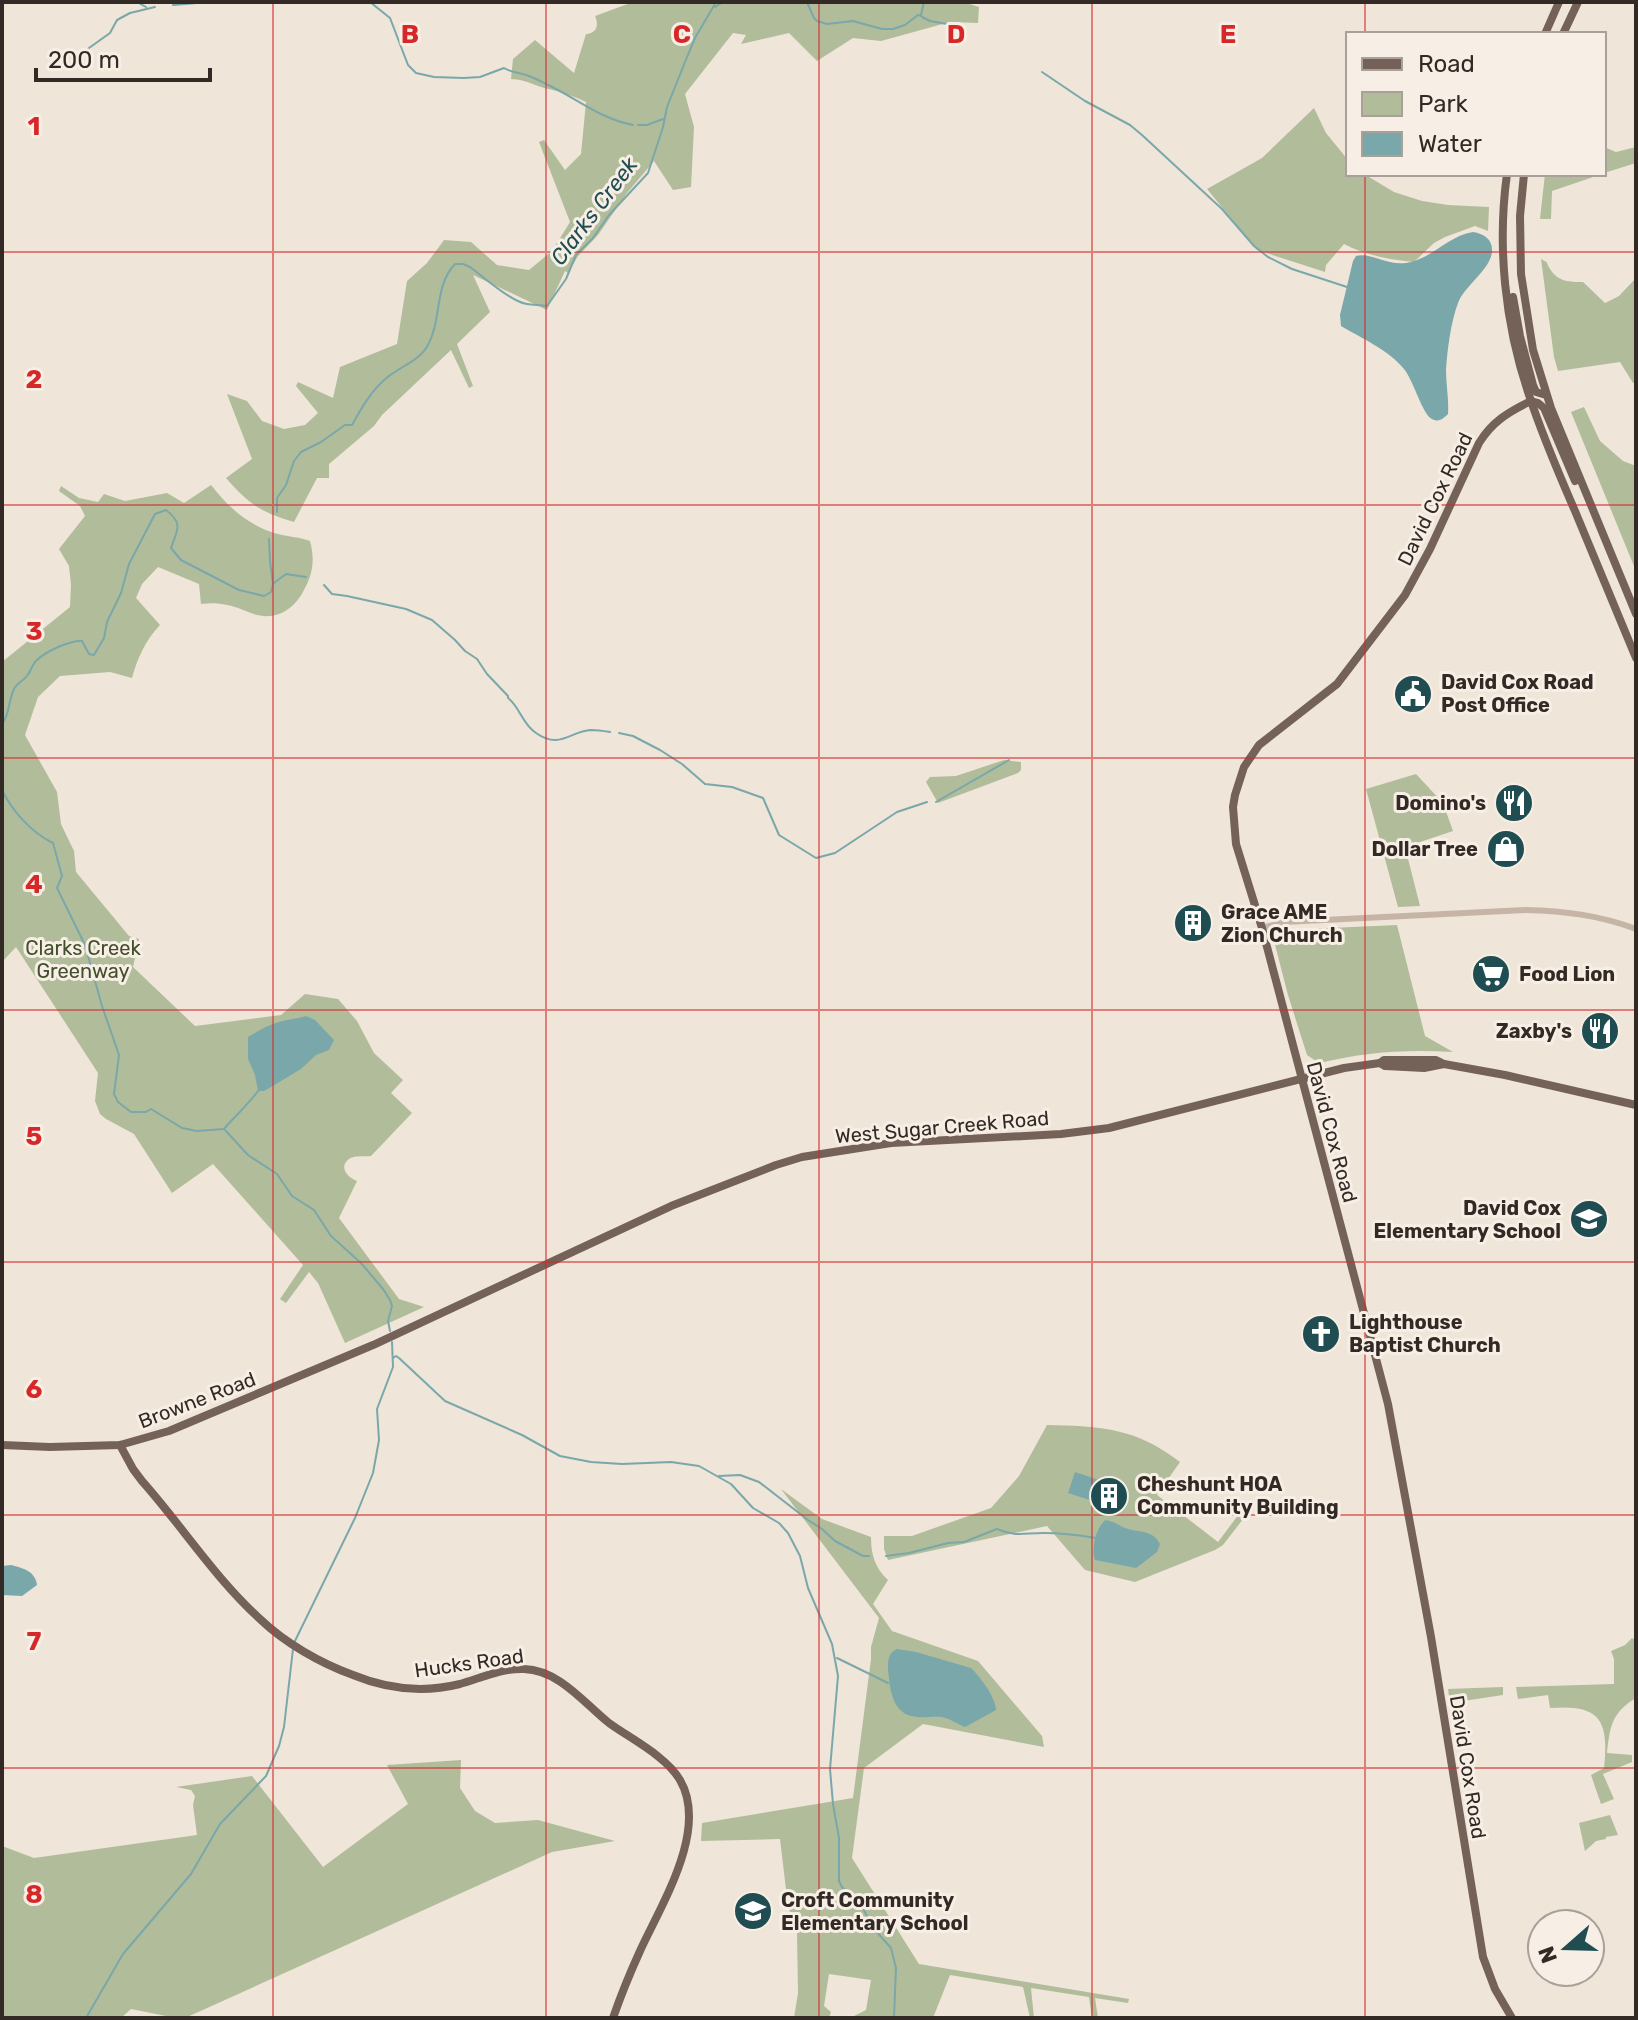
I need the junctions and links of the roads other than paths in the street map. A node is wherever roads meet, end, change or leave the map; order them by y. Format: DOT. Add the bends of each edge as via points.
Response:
graph roads {
  1 [pos="1559,2"];
  2 [pos="1578,2"];
  3 [pos="1546,32"];
  4 [pos="1564,32"];
  5 [pos="1507,176"];
  6 [pos="1524,176"];
  7 [pos="1504,257"];
  8 [pos="1546,395"];
  9 [pos="1531,401"];
  10 [pos="1599,525"];
  11 [pos="1636,614"];
  12 [pos="1636,658"];
  13 [pos="1262,928"];
  14 [pos="1636,929"];
  15 [pos="1301,1080"];
  16 [pos="1636,1105"];
  17 [pos="393,1335"];
  18 [pos="2,1445"];
  19 [pos="120,1445"];
  20 [pos="613,2018"];
  21 [pos="1512,2018"];
  1 -- 3 [label="main road"];
  2 -- 4 [label="main road"];
  5 -- 7 [label="main road"];
  6 -- 8 [label="main road" via="1521,274"];
  7 -- 8 [label="main road" via="1533,385"];
  7 -- 9 [label="main road" via="1513,334"];
  8 -- 10 [label="main road"];
  9 -- 10 [label="main road" via="1543,406"];
  9 -- 12 [label="main road"];
  9 -- 13 [label="main road, David Cox Road" via="1502,416 1485,433 1417,575 1346,674 1259,745 1244,767 1233,802 1234,830"];
  10 -- 11 [label="main road"];
  13 -- 14 [label="street" via="1284,922 1525,910 1599,916"];
  13 -- 15 [label="main road, David Cox Road"];
  15 -- 16 [label="main road, West Sugar Creek Road" via="1384,1060 1436,1060"];
  15 -- 17 [label="main road, West Sugar Creek Road" via="1109,1128 891,1143 786,1161 671,1206"];
  15 -- 21 [label="main road, David Cox Road" via="1388,1404 1483,1957"];
  17 -- 19 [label="main road, Browne Road" via="169,1431"];
  18 -- 19 [label="main road, Browne Road"];
  19 -- 20 [label="main road, Hucks Road" via="142,1481 233,1591 298,1648 352,1675 405,1688 443,1687 516,1669 538,1671 563,1683 675,1773 688,1807 685,1846"];
}
